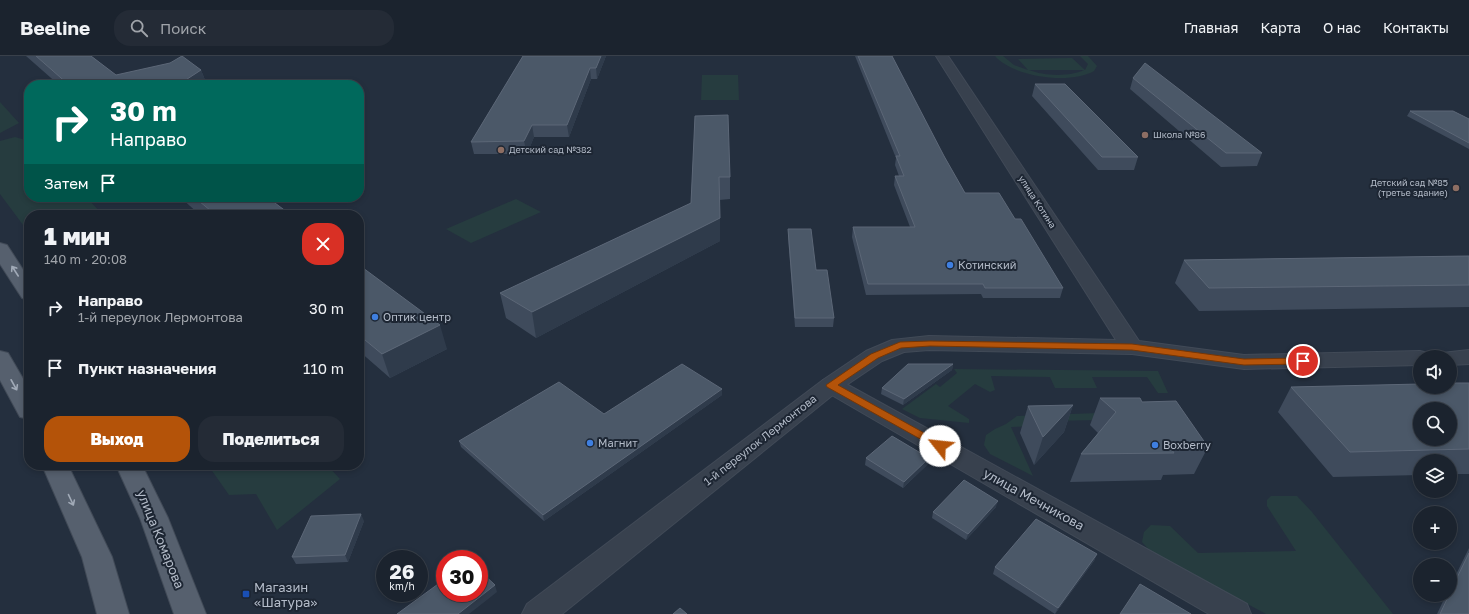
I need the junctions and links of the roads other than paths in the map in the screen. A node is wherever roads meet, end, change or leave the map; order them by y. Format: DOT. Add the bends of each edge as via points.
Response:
graph roads {
  1 [pos="942,56"];
  2 [pos="0,249"];
  3 [pos="24,286"];
  4 [pos="1132,347"];
  5 [pos="1469,357"];
  6 [pos="0,358"];
  7 [pos="1413,358"];
  8 [pos="1457,358"];
  9 [pos="831,385"];
  10 [pos="24,402"];
  11 [pos="57,470"];
  12 [pos="131,470"];
  13 [pos="113,614"];
  14 [pos="190,614"];
  15 [pos="538,614"];
  16 [pos="1236,614"];
  1 -- 4 [label="street, улица Котина"];
  3 -- 2 [label="main road, one-way"];
  4 -- 7 [label="street, 1-й переулок Лермонтова" via="1244,362"];
  4 -- 9 [label="street, 1-й переулок Лермонтова" via="930,343 900,345 874,356"];
  5 -- 8 [label="street"];
  6 -- 10 [label="main road, one-way"];
  9 -- 15 [label="street, 1-й переулок Лермонтова"];
  9 -- 16 [label="street, улица Мечникова"];
  11 -- 13 [label="main road, one-way" via="97,557"];
  12 -- 14 [label="main road, улица Комарова" via="154,518"];
}
